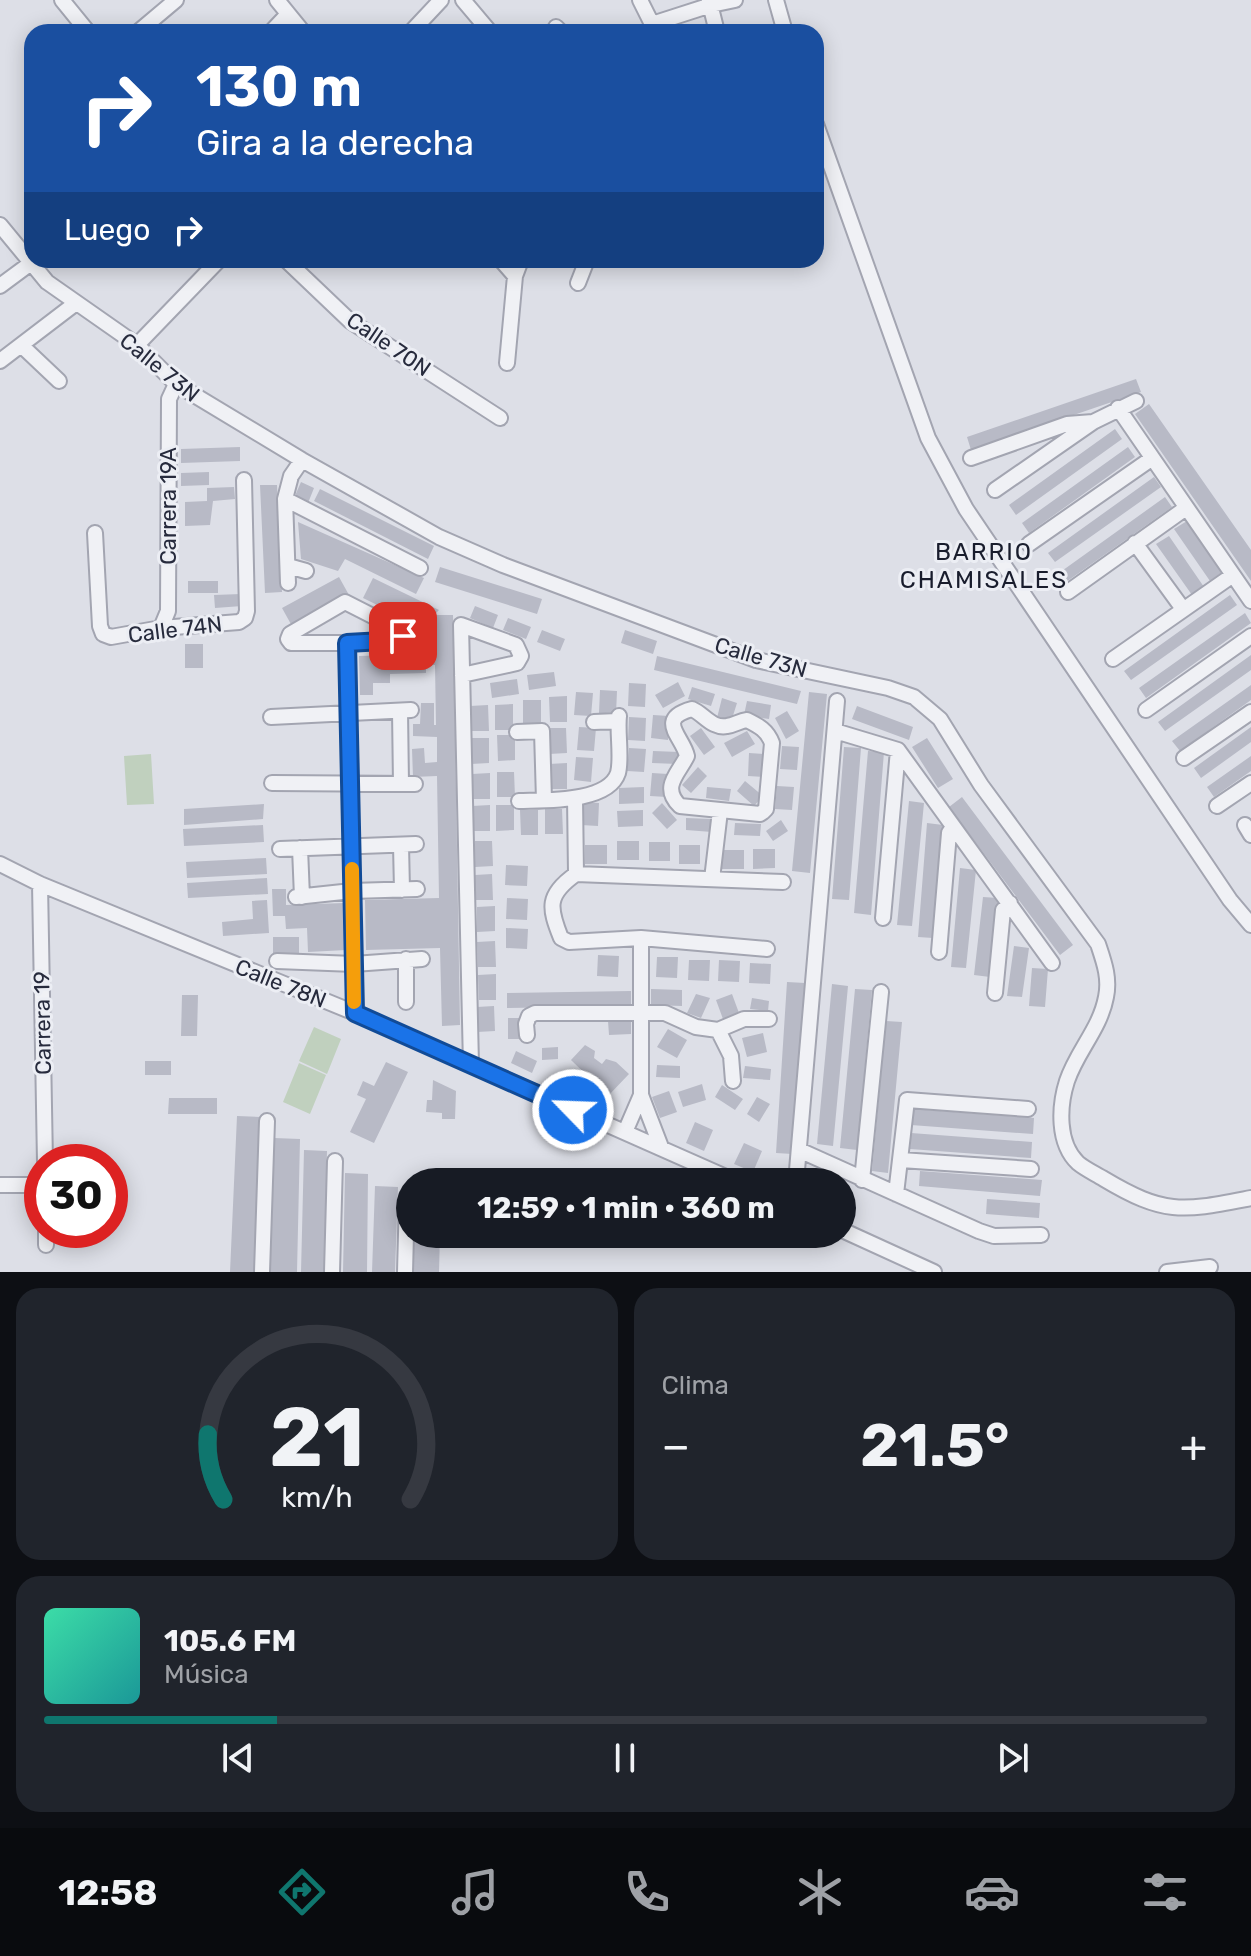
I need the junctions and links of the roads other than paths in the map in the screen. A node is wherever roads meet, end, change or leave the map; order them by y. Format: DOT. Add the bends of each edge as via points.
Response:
graph roads {
  1 [pos="62,0"];
  2 [pos="176,0"];
  3 [pos="277,0"];
  4 [pos="441,0"];
  5 [pos="463,0"];
  6 [pos="640,0"];
  7 [pos="735,0"];
  8 [pos="776,0"];
  9 [pos="710,2"];
  10 [pos="288,14"];
  11 [pos="82,24"];
  12 [pos="148,24"];
  13 [pos="279,24"];
  14 [pos="296,24"];
  15 [pos="428,24"];
  16 [pos="483,24"];
  17 [pos="649,24"];
  18 [pos="662,24"];
  19 [pos="715,24"];
  20 [pos="783,24"];
  21 [pos="824,146"];
  22 [pos="0,225"];
  23 [pos="24,254"];
  24 [pos="24,268"];
  25 [pos="35,268"];
  26 [pos="211,268"];
  27 [pos="294,268"];
  28 [pos="508,268"];
  29 [pos="518,268"];
  30 [pos="584,268"];
  31 [pos="515,276"];
  32 [pos="578,283"];
  33 [pos="0,286"];
  34 [pos="76,303"];
  35 [pos="21,345"];
  36 [pos="137,345"];
  37 [pos="0,361"];
  38 [pos="507,363"];
  39 [pos="59,381"];
  40 [pos="176,384"];
  41 [pos="1136,401"];
  42 [pos="1118,408"];
  43 [pos="500,418"];
  44 [pos="1093,422"];
  45 [pos="971,458"];
  46 [pos="1151,459"];
  47 [pos="302,460"];
  48 [pos="244,480"];
  49 [pos="995,490"];
  50 [pos="285,499"];
  51 [pos="1186,508"];
  52 [pos="95,533"];
  53 [pos="1135,543"];
  54 [pos="1029,544"];
  55 [pos="288,566"];
  56 [pos="420,568"];
  57 [pos="306,571"];
  58 [pos="1233,575"];
  59 [pos="288,583"];
  60 [pos="1068,592"];
  61 [pos="1251,601"];
  62 [pos="1183,609"];
  63 [pos="161,628"];
  64 [pos="1251,636"];
  65 [pos="347,643"];
  66 [pos="1113,659"];
  67 [pos="462,675"];
  68 [pos="837,701"];
  69 [pos="1146,710"];
  70 [pos="1251,712"];
  71 [pos="348,713"];
  72 [pos="271,717"];
  73 [pos="594,722"];
  74 [pos="835,731"];
  75 [pos="517,732"];
  76 [pos="898,750"];
  77 [pos="1184,758"];
  78 [pos="272,783"];
  79 [pos="1251,783"];
  80 [pos="351,784"];
  81 [pos="575,798"];
  82 [pos="544,800"];
  83 [pos="519,801"];
  84 [pos="1217,806"];
  85 [pos="720,811"];
  86 [pos="953,827"];
  87 [pos="351,846"];
  88 [pos="300,848"];
  89 [pos="280,849"];
  90 [pos="0,864"];
  91 [pos="576,874"];
  92 [pos="712,879"];
  93 [pos="783,882"];
  94 [pos="40,884"];
  95 [pos="352,891"];
  96 [pos="1010,903"];
  97 [pos="883,918"];
  98 [pos="1251,925"];
  99 [pos="641,938"];
  100 [pos="767,949"];
  101 [pos="939,952"];
  102 [pos="406,959"];
  103 [pos="422,959"];
  104 [pos="277,961"];
  105 [pos="1052,963"];
  106 [pos="354,964"];
  107 [pos="881,992"];
  108 [pos="995,993"];
  109 [pos="406,1002"];
  110 [pos="355,1013"];
  111 [pos="640,1013"];
  112 [pos="769,1019"];
  113 [pos="718,1030"];
  114 [pos="527,1035"];
  115 [pos="471,1065"];
  116 [pos="733,1081"];
  117 [pos="641,1095"];
  118 [pos="1028,1109"];
  119 [pos="267,1121"];
  120 [pos="625,1132"];
  121 [pos="45,1144"];
  122 [pos="661,1147"];
  123 [pos="799,1150"];
  124 [pos="901,1160"];
  125 [pos="335,1161"];
  126 [pos="707,1168"];
  127 [pos="797,1168"];
  128 [pos="1031,1169"];
  129 [pos="862,1180"];
  130 [pos="0,1185"];
  131 [pos="24,1185"];
  132 [pos="896,1194"];
  133 [pos="1251,1198"];
  134 [pos="1041,1235"];
  135 [pos="856,1236"];
  136 [pos="406,1248"];
  137 [pos="1210,1267"];
  138 [pos="262,1272"];
  139 [pos="332,1272"];
  140 [pos="405,1272"];
  141 [pos="934,1272"];
  142 [pos="1167,1272"];
  1 -- 11 [label="street"];
  2 -- 12 [label="street"];
  3 -- 10 [label="street"];
  4 -- 15 [label="street"];
  5 -- 16 [label="street"];
  6 -- 17 [label="street"];
  7 -- 9 [label="street"];
  8 -- 20 [label="street"];
  9 -- 18 [label="street"];
  9 -- 19 [label="street"];
  10 -- 13 [label="street"];
  10 -- 14 [label="street"];
  21 -- 98 [label="street" via="928,438 966,509"];
  22 -- 23 [label="street, Calle 73N"];
  24 -- 33 [label="street"];
  25 -- 34 [label="street, Calle 73N"];
  26 -- 36 [label="street"];
  27 -- 43 [label="street, Calle 70N" via="350,321"];
  28 -- 31 [label="street"];
  29 -- 31 [label="street"];
  30 -- 32 [label="street"];
  31 -- 38 [label="street"];
  34 -- 35 [label="street"];
  34 -- 36 [label="street, Calle 73N"];
  35 -- 37 [label="street"];
  35 -- 39 [label="street"];
  36 -- 40 [label="street, Calle 73N"];
  40 -- 47 [label="street, Calle 73N"];
  40 -- 63 [label="street, Carrera 19A" via="169,399 168,611"];
  41 -- 42 [label="street"];
  42 -- 44 [label="street"];
  42 -- 46 [label="street"];
  44 -- 45 [label="street" via="1067,424"];
  44 -- 49 [label="street"];
  46 -- 51 [label="street"];
  46 -- 54 [label="street"];
  47 -- 50 [label="street"];
  47 -- 133 [label="street, Calle 73N" via="439,537 503,565 756,660 914,697 940,719 981,785 1098,944 1108,973 1107,995 1099,1022 1067,1080 1061,1112 1064,1141 1077,1162 1134,1197 1164,1207 1192,1209"];
  48 -- 63 [label="street, Calle 74N" via="245,618"];
  50 -- 55 [label="street"];
  50 -- 56 [label="street"];
  51 -- 53 [label="street"];
  51 -- 58 [label="street"];
  52 -- 63 [label="street, Calle 74N" via="103,634"];
  53 -- 60 [label="street"];
  53 -- 62 [label="street"];
  55 -- 57 [label="street"];
  55 -- 59 [label="street"];
  58 -- 61 [label="street"];
  58 -- 62 [label="street"];
  62 -- 66 [label="street"];
  64 -- 69 [label="street"];
  65 -- 65 [label="street" via="291,643 288,639 345,602 402,631 401,640"];
  65 -- 71 [label="street"];
  67 -- 67 [label="street" via="461,625 519,648 517,663"];
  67 -- 115 [label="street"];
  68 -- 74 [label="street"];
  70 -- 77 [label="street"];
  71 -- 72 [label="street"];
  71 -- 80 [label="street"];
  71 -- 80 [label="street" via="406,710 408,784"];
  73 -- 81 [label="street" via="618,719 618,773 598,792"];
  74 -- 76 [label="street"];
  74 -- 123 [label="street"];
  75 -- 82 [label="street" via="542,731"];
  76 -- 86 [label="street"];
  76 -- 97 [label="street"];
  78 -- 80 [label="street"];
  79 -- 84 [label="street"];
  80 -- 87 [label="street"];
  81 -- 82 [label="street"];
  81 -- 91 [label="street"];
  82 -- 83 [label="street"];
  85 -- 85 [label="street" via="680,806 672,793 673,775 687,756 673,727 681,712 692,709 712,725 726,727 747,720 769,734 766,809 760,814"];
  85 -- 92 [label="street"];
  86 -- 96 [label="street"];
  86 -- 101 [label="street"];
  87 -- 88 [label="street"];
  87 -- 95 [label="street"];
  87 -- 95 [label="street" via="408,844 409,889"];
  88 -- 89 [label="street"];
  88 -- 95 [label="street" via="299,897"];
  90 -- 94 [label="street, Calle 78N"];
  91 -- 92 [label="street"];
  91 -- 99 [label="street" via="564,882 551,904 561,938"];
  92 -- 93 [label="street"];
  94 -- 110 [label="street, Calle 78N"];
  94 -- 121 [label="street, Carrera 19"];
  95 -- 106 [label="street"];
  96 -- 105 [label="street"];
  96 -- 108 [label="street" via="1003,910"];
  99 -- 100 [label="street"];
  99 -- 111 [label="street"];
  102 -- 103 [label="street"];
  102 -- 106 [label="street"];
  102 -- 109 [label="street"];
  104 -- 106 [label="street"];
  106 -- 110 [label="street"];
  107 -- 129 [label="street"];
  110 -- 115 [label="street, Calle 78N"];
  111 -- 113 [label="street" via="665,1013"];
  111 -- 114 [label="street" via="535,1013 526,1024"];
  111 -- 117 [label="street"];
  112 -- 113 [label="street" via="744,1019"];
  113 -- 116 [label="street" via="731,1056"];
  115 -- 120 [label="street, Calle 78N"];
  117 -- 120 [label="street"];
  117 -- 122 [label="street"];
  118 -- 124 [label="street" via="907,1100"];
  119 -- 138 [label="street"];
  120 -- 122 [label="street, Calle 78N"];
  122 -- 126 [label="street, Calle 78N"];
  123 -- 127 [label="street"];
  123 -- 129 [label="street"];
  124 -- 128 [label="street"];
  124 -- 132 [label="street"];
  125 -- 139 [label="street"];
  129 -- 132 [label="street"];
  130 -- 131 [label="street"];
  132 -- 134 [label="street" via="994,1236"];
  135 -- 141 [label="street"];
  136 -- 140 [label="street"];
  137 -- 142 [label="street"];
}
